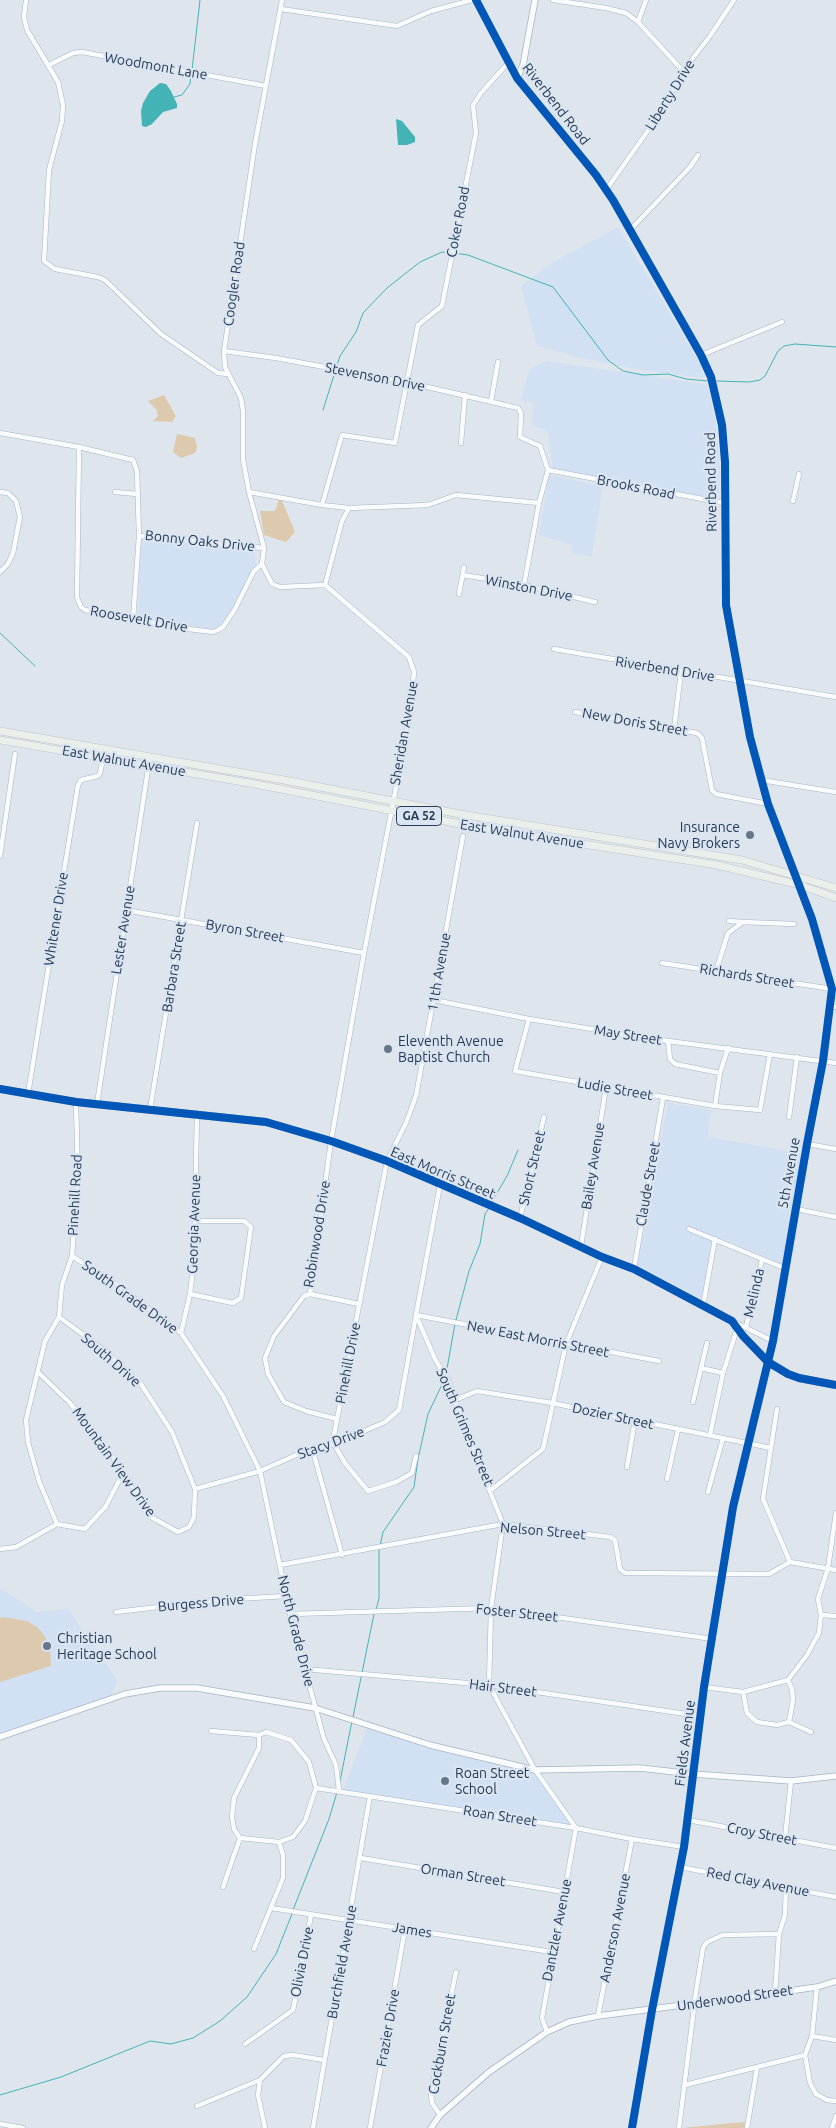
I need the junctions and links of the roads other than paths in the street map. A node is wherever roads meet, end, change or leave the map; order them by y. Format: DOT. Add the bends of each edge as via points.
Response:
graph roads {
  1 [pos="26,0"];
  2 [pos="282,0"];
  3 [pos="474,0"];
  4 [pos="535,0"];
  5 [pos="553,0"];
  6 [pos="646,0"];
  7 [pos="734,0"];
  8 [pos="281,9"];
  9 [pos="638,22"];
  10 [pos="508,63"];
  11 [pos="49,65"];
  12 [pos="683,71"];
  13 [pos="517,78"];
  14 [pos="266,86"];
  15 [pos="698,155"];
  16 [pos="606,190"];
  17 [pos="631,229"];
  18 [pos="782,322"];
  19 [pos="224,351"];
  20 [pos="701,355"];
  21 [pos="498,362"];
  22 [pos="228,374"];
  23 [pos="406,382"];
  24 [pos="465,395"];
  25 [pos="491,401"];
  26 [pos="0,433"];
  27 [pos="461,443"];
  28 [pos="79,447"];
  29 [pos="548,470"];
  30 [pos="799,474"];
  31 [pos="0,492"];
  32 [pos="115,492"];
  33 [pos="249,492"];
  34 [pos="137,494"];
  35 [pos="793,501"];
  36 [pos="539,503"];
  37 [pos="724,503"];
  38 [pos="322,505"];
  39 [pos="349,508"];
  40 [pos="138,536"];
  41 [pos="264,548"];
  42 [pos="262,564"];
  43 [pos="464,567"];
  44 [pos="0,572"];
  45 [pos="463,576"];
  46 [pos="524,585"];
  47 [pos="325,586"];
  48 [pos="459,594"];
  49 [pos="595,602"];
  50 [pos="133,620"];
  51 [pos="554,649"];
  52 [pos="681,672"];
  53 [pos="740,680"];
  54 [pos="836,697"];
  55 [pos="575,712"];
  56 [pos="674,729"];
  57 [pos="0,731"];
  58 [pos="0,740"];
  59 [pos="15,754"];
  60 [pos="150,756"];
  61 [pos="103,758"];
  62 [pos="149,765"];
  63 [pos="760,780"];
  64 [pos="836,792"];
  65 [pos="392,801"];
  66 [pos="768,804"];
  67 [pos="390,810"];
  68 [pos="198,823"];
  69 [pos="548,829"];
  70 [pos="463,836"];
  71 [pos="547,839"];
  72 [pos="0,856"];
  73 [pos="795,874"];
  74 [pos="800,885"];
  75 [pos="836,888"];
  76 [pos="836,898"];
  77 [pos="126,910"];
  78 [pos="181,920"];
  79 [pos="729,921"];
  80 [pos="743,922"];
  81 [pos="794,924"];
  82 [pos="735,928"];
  83 [pos="728,933"];
  84 [pos="364,953"];
  85 [pos="662,963"];
  86 [pos="716,970"];
  87 [pos="832,989"];
  88 [pos="434,1000"];
  89 [pos="834,1007"];
  90 [pos="529,1019"];
  91 [pos="668,1041"];
  92 [pos="728,1048"];
  93 [pos="770,1054"];
  94 [pos="797,1058"];
  95 [pos="823,1061"];
  96 [pos="836,1062"];
  97 [pos="720,1074"];
  98 [pos="606,1087"];
  99 [pos="0,1089"];
  100 [pos="28,1095"];
  101 [pos="663,1098"];
  102 [pos="76,1102"];
  103 [pos="97,1104"];
  104 [pos="715,1106"];
  105 [pos="150,1110"];
  106 [pos="197,1114"];
  107 [pos="544,1117"];
  108 [pos="789,1117"];
  109 [pos="331,1141"];
  110 [pos="807,1144"];
  111 [pos="836,1149"];
  112 [pos="386,1161"];
  113 [pos="440,1185"];
  114 [pos="796,1208"];
  115 [pos="836,1217"];
  116 [pos="520,1218"];
  117 [pos="197,1221"];
  118 [pos="689,1228"];
  119 [pos="715,1239"];
  120 [pos="581,1246"];
  121 [pos="72,1256"];
  122 [pos="602,1257"];
  123 [pos="762,1260"];
  124 [pos="784,1268"];
  125 [pos="634,1270"];
  126 [pos="190,1294"];
  127 [pos="310,1294"];
  128 [pos="359,1304"];
  129 [pos="702,1306"];
  130 [pos="416,1315"];
  131 [pos="59,1317"];
  132 [pos="732,1321"];
  133 [pos="746,1326"];
  134 [pos="737,1329"];
  135 [pos="181,1333"];
  136 [pos="773,1341"];
  137 [pos="707,1343"];
  138 [pos="566,1344"];
  139 [pos="659,1361"];
  140 [pos="768,1362"];
  141 [pos="701,1368"];
  142 [pos="38,1372"];
  143 [pos="723,1373"];
  144 [pos="836,1385"];
  145 [pos="455,1400"];
  146 [pos="693,1402"];
  147 [pos="552,1403"];
  148 [pos="777,1409"];
  149 [pos="337,1419"];
  150 [pos="636,1420"];
  151 [pos="678,1430"];
  152 [pos="710,1435"];
  153 [pos="723,1438"];
  154 [pos="749,1443"];
  155 [pos="334,1444"];
  156 [pos="312,1448"];
  157 [pos="771,1448"];
  158 [pos="416,1456"];
  159 [pos="627,1467"];
  160 [pos="260,1470"];
  161 [pos="123,1473"];
  162 [pos="667,1479"];
  163 [pos="195,1489"];
  164 [pos="491,1490"];
  165 [pos="708,1492"];
  166 [pos="836,1513"];
  167 [pos="57,1524"];
  168 [pos="503,1524"];
  169 [pos="0,1549"];
  170 [pos="342,1555"];
  171 [pos="790,1562"];
  172 [pos="280,1565"];
  173 [pos="828,1568"];
  174 [pos="836,1570"];
  175 [pos="723,1573"];
  176 [pos="286,1596"];
  177 [pos="491,1608"];
  178 [pos="116,1612"];
  179 [pos="290,1614"];
  180 [pos="821,1615"];
  181 [pos="836,1616"];
  182 [pos="713,1639"];
  183 [pos="304,1670"];
  184 [pos="788,1680"];
  185 [pos="489,1685"];
  186 [pos="704,1687"];
  187 [pos="743,1692"];
  188 [pos="315,1708"];
  189 [pos="700,1716"];
  190 [pos="789,1722"];
  191 [pos="211,1731"];
  192 [pos="810,1732"];
  193 [pos="259,1735"];
  194 [pos="0,1737"];
  195 [pos="535,1770"];
  196 [pos="694,1774"];
  197 [pos="836,1776"];
  198 [pos="791,1781"];
  199 [pos="316,1788"];
  200 [pos="339,1790"];
  201 [pos="370,1796"];
  202 [pos="688,1820"];
  203 [pos="576,1828"];
  204 [pos="240,1838"];
  205 [pos="785,1838"];
  206 [pos="632,1839"];
  207 [pos="279,1842"];
  208 [pos="684,1846"];
  209 [pos="836,1848"];
  210 [pos="361,1858"];
  211 [pos="680,1867"];
  212 [pos="223,1887"];
  213 [pos="786,1887"];
  214 [pos="564,1892"];
  215 [pos="836,1896"];
  216 [pos="271,1908"];
  217 [pos="311,1915"];
  218 [pos="349,1920"];
  219 [pos="405,1929"];
  220 [pos="779,1934"];
  221 [pos="254,1949"];
  222 [pos="552,1952"];
  223 [pos="456,1972"];
  224 [pos="836,1981"];
  225 [pos="817,1986"];
  226 [pos="775,1993"];
  227 [pos="694,2003"];
  228 [pos="652,2010"];
  229 [pos="598,2016"];
  230 [pos="547,2032"];
  231 [pos="812,2036"];
  232 [pos="836,2040"];
  233 [pos="245,2044"];
  234 [pos="805,2055"];
  235 [pos="324,2060"];
  236 [pos="757,2068"];
  237 [pos="260,2080"];
  238 [pos="685,2085"];
  239 [pos="836,2101"];
  240 [pos="196,2106"];
  241 [pos="440,2115"];
  242 [pos="836,2116"];
  243 [pos="0,2124"];
  244 [pos="23,2128"];
  245 [pos="265,2128"];
  246 [pos="313,2128"];
  247 [pos="370,2128"];
  248 [pos="432,2128"];
  249 [pos="632,2128"];
  250 [pos="679,2128"];
  251 [pos="747,2128"];
  252 [pos="832,2128"];
  1 -- 11 [label="street" via="24,17 27,30"];
  2 -- 8 [label="street, Coogler Road"];
  3 -- 8 [label="street" via="431,11 396,26"];
  3 -- 10 [label="street, Riverbend Road"];
  4 -- 13 [label="street" via="523,64"];
  5 -- 9 [label="street" via="606,8 626,14"];
  6 -- 9 [label="street"];
  7 -- 12 [label="street, Liberty Drive"];
  8 -- 14 [label="street, Coogler Road"];
  9 -- 12 [label="street"];
  10 -- 13 [label="street, Riverbend Road"];
  10 -- 23 [label="street, Coker Road" via="473,105 476,133 442,306 418,325"];
  11 -- 14 [label="street, Woodmont Lane" via="82,52"];
  11 -- 22 [label="street" via="58,82 63,104 62,121 49,170 44,261 55,269 105,280 161,334 218,373"];
  12 -- 16 [label="street, Liberty Drive" via="661,112"];
  13 -- 16 [label="street, Riverbend Road"];
  14 -- 19 [label="street, Coogler Road"];
  15 -- 17 [label="street"];
  16 -- 17 [label="street, Riverbend Road"];
  17 -- 20 [label="street, Riverbend Road"];
  18 -- 20 [label="street"];
  19 -- 22 [label="street, Coogler Road"];
  19 -- 23 [label="street, Stevenson Drive"];
  20 -- 37 [label="street, Riverbend Road" via="716,392 722,425"];
  21 -- 25 [label="street"];
  22 -- 33 [label="street, Coogler Road" via="241,398 243,459"];
  23 -- 24 [label="street, Stevenson Drive"];
  23 -- 38 [label="street, Coker Road" via="395,442 342,435"];
  24 -- 25 [label="street, Stevenson Drive"];
  24 -- 27 [label="street"];
  25 -- 29 [label="street, Stevenson Drive" via="514,406 521,413 520,437 540,446"];
  26 -- 28 [label="street, Bonny Oaks Drive"];
  28 -- 34 [label="street, Bonny Oaks Drive" via="134,460"];
  28 -- 50 [label="street, Roosevelt Drive" via="78,601 85,610"];
  29 -- 36 [label="street"];
  29 -- 37 [label="street, Brooks Road"];
  30 -- 35 [label="street"];
  31 -- 44 [label="street" via="8,493 16,500 20,517 13,553"];
  32 -- 34 [label="street"];
  33 -- 38 [label="street"];
  33 -- 41 [label="street, Coogler Road"];
  34 -- 40 [label="street, Bonny Oaks Drive"];
  36 -- 39 [label="street" via="456,495 428,505"];
  36 -- 46 [label="street"];
  37 -- 53 [label="street, Riverbend Road" via="726,605"];
  38 -- 39 [label="street"];
  39 -- 47 [label="street"];
  40 -- 41 [label="street, Bonny Oaks Drive"];
  40 -- 50 [label="street"];
  41 -- 42 [label="street, Coogler Road"];
  42 -- 47 [label="street" via="272,584 280,587"];
  42 -- 50 [label="street, Roosevelt Drive" via="254,571 236,609 218,630 213,632"];
  43 -- 45 [label="street"];
  45 -- 46 [label="street, Winston Drive"];
  45 -- 48 [label="street"];
  46 -- 49 [label="street, Winston Drive"];
  47 -- 65 [label="street, Sheridan Avenue" via="408,657 414,672 411,708"];
  51 -- 52 [label="street, Riverbend Drive"];
  52 -- 53 [label="street, Riverbend Drive"];
  52 -- 56 [label="street"];
  53 -- 54 [label="street, Riverbend Drive"];
  53 -- 63 [label="street, Riverbend Road"];
  55 -- 56 [label="street, New Doris Street"];
  56 -- 66 [label="street, New Doris Street" via="700,735 712,790 716,794"];
  57 -- 60 [label="main road, East Walnut Avenue / GA 52"];
  58 -- 61 [label="main road, East Walnut Avenue / GA 52"];
  59 -- 72 [label="street"];
  60 -- 62 [label="street, Lester Avenue"];
  60 -- 65 [label="main road, East Walnut Avenue / GA 52"];
  61 -- 62 [label="main road, East Walnut Avenue / GA 52"];
  61 -- 100 [label="street, Whitener Drive" via="98,776 82,780 78,786"];
  62 -- 67 [label="main road, East Walnut Avenue / GA 52"];
  62 -- 77 [label="street, Lester Avenue"];
  63 -- 64 [label="street"];
  63 -- 66 [label="street, Riverbend Road"];
  65 -- 67 [label="street, Sheridan Avenue"];
  65 -- 69 [label="main road, East Walnut Avenue / GA 52"];
  66 -- 73 [label="street, Riverbend Road"];
  67 -- 71 [label="main road, East Walnut Avenue / GA 52"];
  67 -- 84 [label="street, Sheridan Avenue"];
  68 -- 78 [label="street, Barbara Street"];
  69 -- 71 [label="main road"];
  69 -- 73 [label="main road, East Walnut Avenue / GA 52" via="742,860"];
  70 -- 88 [label="street, 11th Avenue"];
  71 -- 74 [label="main road, East Walnut Avenue / GA 52" via="718,865"];
  73 -- 74 [label="street, Riverbend Road"];
  73 -- 75 [label="main road, East Walnut Avenue / GA 52"];
  74 -- 76 [label="main road, East Walnut Avenue / GA 52"];
  74 -- 87 [label="street, Riverbend Road"];
  77 -- 78 [label="street, Byron Street"];
  77 -- 103 [label="street, Lester Avenue"];
  78 -- 84 [label="street, Byron Street"];
  78 -- 105 [label="street, Barbara Street"];
  79 -- 80 [label="street"];
  79 -- 82 [label="street"];
  79 -- 83 [label="street"];
  80 -- 81 [label="street"];
  80 -- 82 [label="street"];
  82 -- 83 [label="street"];
  83 -- 86 [label="street"];
  84 -- 109 [label="street, Sheridan Avenue"];
  85 -- 86 [label="street, Richards Street"];
  86 -- 87 [label="street, Richards Street"];
  87 -- 89 [label="street, 5th Avenue"];
  88 -- 90 [label="street, May Street"];
  88 -- 112 [label="street, 11th Avenue" via="416,1096"];
  89 -- 95 [label="street, 5th Avenue"];
  90 -- 91 [label="street, May Street"];
  90 -- 98 [label="street, Ludie Street" via="515,1071"];
  91 -- 92 [label="street, May Street"];
  91 -- 97 [label="street" via="670,1059 675,1064"];
  92 -- 93 [label="street, May Street"];
  92 -- 97 [label="street"];
  93 -- 94 [label="street, May Street"];
  93 -- 104 [label="street, Ludie Street" via="760,1110"];
  94 -- 95 [label="street, May Street"];
  94 -- 108 [label="street"];
  95 -- 96 [label="street, May Street"];
  95 -- 110 [label="street, 5th Avenue"];
  97 -- 104 [label="street"];
  98 -- 101 [label="street, Ludie Street"];
  98 -- 120 [label="street, Bailey Avenue"];
  99 -- 100 [label="main road, East Morris Street"];
  100 -- 102 [label="main road, East Morris Street"];
  101 -- 104 [label="street, Ludie Street"];
  101 -- 125 [label="street, Claude Street"];
  102 -- 103 [label="main road, East Morris Street"];
  102 -- 121 [label="street, Pinehill Road" via="78,1180"];
  103 -- 105 [label="main road, East Morris Street"];
  105 -- 106 [label="main road, East Morris Street"];
  106 -- 109 [label="main road, East Morris Street" via="266,1122"];
  106 -- 117 [label="street, Georgia Avenue"];
  107 -- 116 [label="street, Short Street"];
  109 -- 112 [label="main road, East Morris Street"];
  109 -- 127 [label="street, Robinwood Drive"];
  110 -- 111 [label="street"];
  110 -- 114 [label="street, 5th Avenue"];
  112 -- 113 [label="main road, East Morris Street"];
  112 -- 128 [label="street, Pinehill Drive"];
  113 -- 116 [label="main road, East Morris Street"];
  113 -- 130 [label="street"];
  114 -- 115 [label="street"];
  114 -- 124 [label="street, 5th Avenue"];
  116 -- 120 [label="main road, East Morris Street"];
  117 -- 126 [label="street, Georgia Avenue"];
  117 -- 126 [label="street" via="244,1221 251,1227 242,1298 233,1303"];
  118 -- 119 [label="street"];
  119 -- 123 [label="street"];
  119 -- 129 [label="street"];
  120 -- 122 [label="main road, East Morris Street"];
  121 -- 131 [label="street, Pinehill Road" via="62,1285"];
  121 -- 135 [label="street, South Grade Drive"];
  122 -- 125 [label="main road, East Morris Street"];
  122 -- 138 [label="street"];
  123 -- 124 [label="street"];
  123 -- 133 [label="street, Melinda"];
  124 -- 136 [label="street, 5th Avenue"];
  125 -- 129 [label="main road, East Morris Street"];
  126 -- 135 [label="street, Georgia Avenue"];
  127 -- 128 [label="street"];
  127 -- 149 [label="street, Robinwood Drive" via="304,1296 274,1336 264,1363 284,1402"];
  128 -- 149 [label="street, Pinehill Drive"];
  129 -- 132 [label="main road, East Morris Street"];
  130 -- 138 [label="street, New East Morris Street"];
  130 -- 145 [label="street, South Grimes Street"];
  130 -- 155 [label="street, Stacy Drive" via="399,1410 385,1422"];
  131 -- 142 [label="street, Pinehill Road" via="45,1341"];
  131 -- 163 [label="street, South Drive" via="100,1347 141,1384 172,1432"];
  132 -- 133 [label="street"];
  132 -- 134 [label="main road"];
  133 -- 136 [label="street"];
  134 -- 140 [label="main road"];
  134 -- 143 [label="street"];
  135 -- 160 [label="street, South Grade Drive" via="223,1396"];
  136 -- 140 [label="street, 5th Avenue"];
  137 -- 141 [label="street"];
  138 -- 139 [label="street, New East Morris Street"];
  138 -- 147 [label="street"];
  140 -- 144 [label="main road" via="799,1378"];
  140 -- 154 [label="street, Fields Avenue"];
  141 -- 143 [label="street"];
  141 -- 146 [label="street"];
  142 -- 161 [label="street, Mountain View Drive" via="70,1403"];
  142 -- 167 [label="street, Pinehill Road" via="26,1420 28,1442 39,1481"];
  143 -- 152 [label="street"];
  145 -- 147 [label="street, Dozier Street" via="477,1392"];
  145 -- 164 [label="street, South Grimes Street"];
  147 -- 150 [label="street, Dozier Street"];
  147 -- 164 [label="street" via="543,1449"];
  148 -- 157 [label="street"];
  149 -- 155 [label="street, Pinehill Drive"];
  150 -- 151 [label="street, Dozier Street"];
  150 -- 159 [label="street"];
  151 -- 152 [label="street, Dozier Street"];
  151 -- 162 [label="street"];
  152 -- 153 [label="street, Dozier Street"];
  153 -- 154 [label="street, Dozier Street"];
  153 -- 165 [label="street"];
  154 -- 157 [label="street, Dozier Street"];
  154 -- 175 [label="street, Fields Avenue" via="735,1498"];
  155 -- 156 [label="street, Stacy Drive"];
  155 -- 158 [label="street" via="345,1464 368,1491 412,1473"];
  156 -- 160 [label="street, Stacy Drive"];
  156 -- 170 [label="street"];
  157 -- 171 [label="street" via="762,1499"];
  160 -- 163 [label="street, Stacy Drive"];
  160 -- 172 [label="street, North Grade Drive"];
  161 -- 163 [label="street, Mountain View Drive" via="151,1517 178,1532 189,1527 194,1517"];
  161 -- 167 [label="street" via="106,1506 85,1529"];
  164 -- 168 [label="street, South Grimes Street"];
  166 -- 173 [label="street"];
  167 -- 169 [label="street" via="16,1548"];
  168 -- 170 [label="street, Nelson Street"];
  168 -- 175 [label="street, Nelson Street" via="610,1537 616,1540 620,1569 625,1573"];
  168 -- 177 [label="street"];
  170 -- 172 [label="street, Nelson Street"];
  171 -- 173 [label="street"];
  171 -- 175 [label="street" via="768,1574"];
  172 -- 176 [label="street, North Grade Drive"];
  173 -- 174 [label="street"];
  173 -- 180 [label="street" via="818,1599"];
  175 -- 182 [label="street, Fields Avenue"];
  176 -- 178 [label="street, Burgess Drive" via="188,1602"];
  176 -- 179 [label="street, North Grade Drive"];
  177 -- 179 [label="street, Foster Street"];
  177 -- 182 [label="street, Foster Street"];
  177 -- 185 [label="street"];
  179 -- 183 [label="street, North Grade Drive"];
  180 -- 181 [label="street"];
  180 -- 184 [label="street" via="819,1633"];
  182 -- 186 [label="street, Fields Avenue"];
  183 -- 185 [label="street, Hair Street"];
  183 -- 188 [label="street, North Grade Drive"];
  184 -- 187 [label="street"];
  184 -- 190 [label="street" via="793,1700"];
  185 -- 189 [label="street, Hair Street"];
  185 -- 195 [label="street"];
  186 -- 187 [label="street"];
  186 -- 189 [label="street, Fields Avenue"];
  187 -- 190 [label="street" via="747,1713 756,1722 777,1725"];
  188 -- 194 [label="street" via="219,1690 160,1688 110,1699"];
  188 -- 195 [label="street" via="413,1740"];
  188 -- 200 [label="street, North Grade Drive" via="336,1765"];
  189 -- 196 [label="street, Fields Avenue"];
  190 -- 192 [label="street"];
  191 -- 193 [label="street"];
  193 -- 199 [label="street" via="266,1732 292,1740 309,1762"];
  193 -- 204 [label="street" via="259,1748 234,1798 232,1817"];
  195 -- 196 [label="street" via="640,1768"];
  195 -- 203 [label="street"];
  196 -- 198 [label="street"];
  196 -- 202 [label="street, Fields Avenue"];
  197 -- 198 [label="street"];
  198 -- 205 [label="street"];
  199 -- 200 [label="street, Roan Street"];
  199 -- 207 [label="street" via="305,1821 293,1837"];
  200 -- 201 [label="street, Roan Street"];
  201 -- 203 [label="street, Roan Street"];
  201 -- 210 [label="street, Burchfield Avenue"];
  202 -- 205 [label="street, Croy Street"];
  202 -- 208 [label="street, Fields Avenue"];
  203 -- 206 [label="street, Roan Street"];
  203 -- 214 [label="street, Dantzler Avenue"];
  204 -- 207 [label="street"];
  204 -- 212 [label="street"];
  205 -- 209 [label="street, Croy Street"];
  206 -- 208 [label="street, Roan Street"];
  206 -- 229 [label="street, Anderson Avenue"];
  207 -- 216 [label="street" via="284,1864 283,1878"];
  208 -- 211 [label="street, Fields Avenue"];
  210 -- 214 [label="street, Orman Street"];
  210 -- 218 [label="street, Burchfield Avenue"];
  211 -- 213 [label="street, Red Clay Avenue"];
  211 -- 228 [label="street, Fields Avenue"];
  213 -- 215 [label="street, Red Clay Avenue"];
  213 -- 220 [label="street" via="785,1915"];
  214 -- 222 [label="street, Dantzler Avenue"];
  216 -- 217 [label="street, James"];
  216 -- 221 [label="street"];
  217 -- 218 [label="street, James"];
  217 -- 233 [label="street, Olivia Drive" via="293,2010"];
  218 -- 219 [label="street, James"];
  218 -- 235 [label="street, Burchfield Avenue"];
  219 -- 222 [label="street, James"];
  219 -- 247 [label="street, Frazier Drive"];
  220 -- 226 [label="street"];
  220 -- 227 [label="street" via="723,1935 707,1942 702,1948"];
  222 -- 230 [label="street, Dantzler Avenue" via="542,2018"];
  223 -- 241 [label="street, Cockburn Street" via="431,2093"];
  224 -- 225 [label="street, Underwood Street"];
  225 -- 226 [label="street, Underwood Street"];
  225 -- 231 [label="street"];
  226 -- 227 [label="street, Underwood Street"];
  227 -- 228 [label="street, Underwood Street"];
  227 -- 238 [label="street"];
  228 -- 229 [label="street, Underwood Street"];
  228 -- 249 [label="street, Fields Avenue"];
  229 -- 230 [label="street, Underwood Street" via="574,2020"];
  230 -- 241 [label="street, Underwood Street" via="489,2072"];
  231 -- 232 [label="street"];
  231 -- 234 [label="street"];
  234 -- 236 [label="street"];
  234 -- 239 [label="street" via="810,2083 816,2094"];
  235 -- 237 [label="street" via="284,2056"];
  235 -- 246 [label="street, Burchfield Avenue"];
  236 -- 238 [label="street"];
  236 -- 251 [label="street"];
  237 -- 240 [label="street"];
  237 -- 245 [label="street" via="258,2095"];
  238 -- 250 [label="street"];
  241 -- 248 [label="street, Underwood Street"];
  242 -- 252 [label="street"];
  243 -- 244 [label="street"];
}
